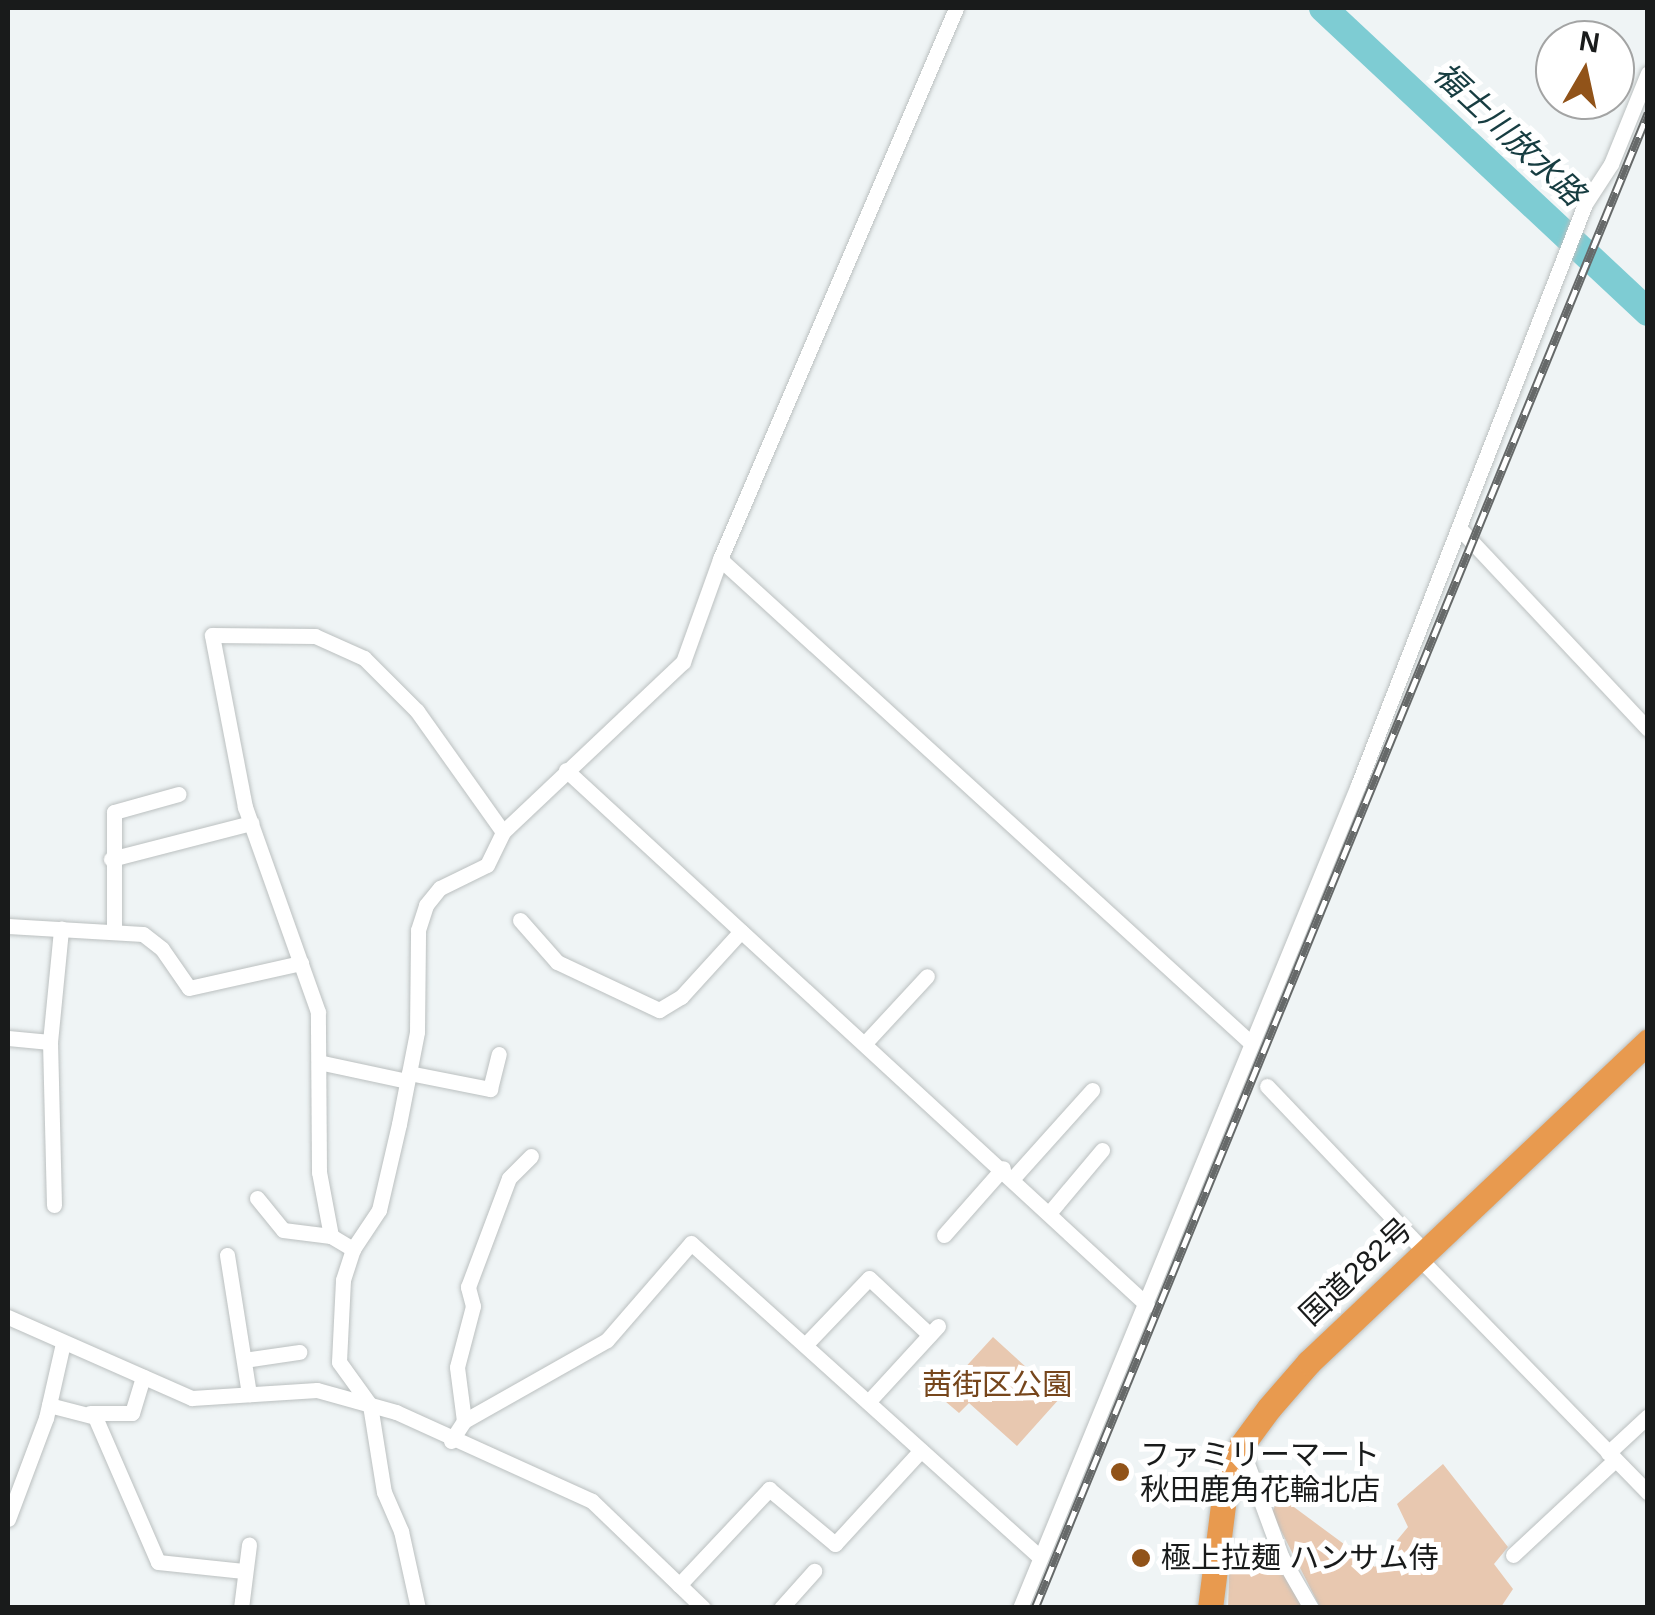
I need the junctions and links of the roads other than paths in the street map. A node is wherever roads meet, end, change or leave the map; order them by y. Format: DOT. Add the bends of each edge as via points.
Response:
graph roads {
  1 [pos="956,8"];
  2 [pos="1648,73"];
  3 [pos="1460,529"];
  4 [pos="720,559"];
  5 [pos="1648,729"];
  6 [pos="566,770"];
  7 [pos="179,794"];
  8 [pos="251,823"];
  9 [pos="503,832"];
  10 [pos="110,859"];
  11 [pos="520,920"];
  12 [pos="8,926"];
  13 [pos="61,929"];
  14 [pos="114,931"];
  15 [pos="741,931"];
  16 [pos="300,963"];
  17 [pos="928,976"];
  18 [pos="8,1038"];
  19 [pos="50,1042"];
  20 [pos="1648,1042"];
  21 [pos="864,1043"];
  22 [pos="1251,1043"];
  23 [pos="500,1054"];
  24 [pos="323,1064"];
  25 [pos="408,1077"];
  26 [pos="1267,1086"];
  27 [pos="1092,1090"];
  28 [pos="1102,1150"];
  29 [pos="531,1156"];
  30 [pos="1009,1173"];
  31 [pos="257,1198"];
  32 [pos="54,1205"];
  33 [pos="1050,1212"];
  34 [pos="944,1235"];
  35 [pos="331,1236"];
  36 [pos="353,1249"];
  37 [pos="227,1255"];
  38 [pos="1422,1255"];
  39 [pos="1147,1306"];
  40 [pos="8,1317"];
  41 [pos="62,1343"];
  42 [pos="806,1344"];
  43 [pos="299,1352"];
  44 [pos="244,1360"];
  45 [pos="143,1377"];
  46 [pos="249,1394"];
  47 [pos="869,1402"];
  48 [pos="48,1405"];
  49 [pos="370,1405"];
  50 [pos="90,1413"];
  51 [pos="1648,1416"];
  52 [pos="464,1421"];
  53 [pos="451,1441"];
  54 [pos="1240,1446"];
  55 [pos="921,1450"];
  56 [pos="1612,1457"];
  57 [pos="1648,1494"];
  58 [pos="8,1519"];
  59 [pos="249,1545"];
  60 [pos="1514,1555"];
  61 [pos="1040,1557"];
  62 [pos="244,1571"];
  63 [pos="814,1572"];
  64 [pos="679,1585"];
  65 [pos="241,1608"];
  66 [pos="418,1608"];
  67 [pos="703,1608"];
  68 [pos="781,1608"];
  69 [pos="1020,1608"];
  70 [pos="1210,1608"];
  71 [pos="1311,1608"];
  1 -- 4 [label="street"];
  2 -- 3 [label="street" via="1611,164 1584,204"];
  3 -- 5 [label="street"];
  3 -- 22 [label="street"];
  4 -- 6 [label="street" via="683,662"];
  4 -- 22 [label="street"];
  6 -- 9 [label="street"];
  6 -- 15 [label="street"];
  7 -- 10 [label="street" via="116,809"];
  8 -- 9 [label="street" via="212,635 315,636 364,658 417,710"];
  8 -- 10 [label="street"];
  8 -- 16 [label="street"];
  9 -- 25 [label="street" via="487,865 440,888 426,905 418,930 417,1032"];
  10 -- 14 [label="street"];
  11 -- 15 [label="street" via="557,962 659,1010 681,996"];
  12 -- 13 [label="street"];
  13 -- 14 [label="street"];
  13 -- 19 [label="street"];
  14 -- 16 [label="street" via="142,934 162,949 189,988"];
  15 -- 21 [label="street"];
  16 -- 24 [label="street" via="318,1012"];
  17 -- 21 [label="street"];
  18 -- 19 [label="street"];
  19 -- 32 [label="street"];
  20 -- 38 [label="highway, 国道282号"];
  21 -- 30 [label="street"];
  22 -- 39 [label="street"];
  23 -- 25 [label="street" via="490,1089"];
  24 -- 25 [label="street"];
  24 -- 35 [label="street" via="319,1172"];
  25 -- 36 [label="street" via="379,1210"];
  26 -- 38 [label="street"];
  27 -- 30 [label="street"];
  28 -- 33 [label="street"];
  29 -- 52 [label="street" via="509,1178 468,1287 472,1306 457,1366"];
  30 -- 33 [label="street"];
  30 -- 34 [label="street"];
  31 -- 35 [label="street" via="283,1230"];
  33 -- 39 [label="street"];
  35 -- 36 [label="street"];
  36 -- 49 [label="street" via="343,1280 339,1362"];
  37 -- 44 [label="street"];
  38 -- 54 [label="highway, 国道282号" via="1308,1362"];
  38 -- 56 [label="street"];
  39 -- 61 [label="street"];
  40 -- 41 [label="street"];
  41 -- 45 [label="street"];
  41 -- 48 [label="street"];
  42 -- 47 [label="street"];
  42 -- 47 [label="street" via="870,1278 934,1331"];
  42 -- 52 [label="street" via="691,1243 607,1340"];
  43 -- 44 [label="street"];
  44 -- 46 [label="street"];
  45 -- 46 [label="street" via="192,1398"];
  45 -- 50 [label="street" via="132,1413"];
  46 -- 49 [label="street" via="317,1390"];
  47 -- 55 [label="street"];
  48 -- 50 [label="street"];
  48 -- 58 [label="street"];
  49 -- 53 [label="street"];
  49 -- 66 [label="street" via="384,1492 401,1531"];
  50 -- 62 [label="street" via="158,1562"];
  51 -- 56 [label="street"];
  52 -- 53 [label="street"];
  53 -- 64 [label="street" via="592,1501"];
  54 -- 70 [label="highway, 国道282号" via="1226,1482"];
  54 -- 71 [label="street" via="1280,1556"];
  55 -- 61 [label="street"];
  55 -- 64 [label="street" via="835,1544 769,1490"];
  56 -- 57 [label="street"];
  56 -- 60 [label="street"];
  59 -- 62 [label="street"];
  61 -- 69 [label="street"];
  62 -- 65 [label="street"];
  63 -- 68 [label="street"];
  64 -- 67 [label="street"];
}
